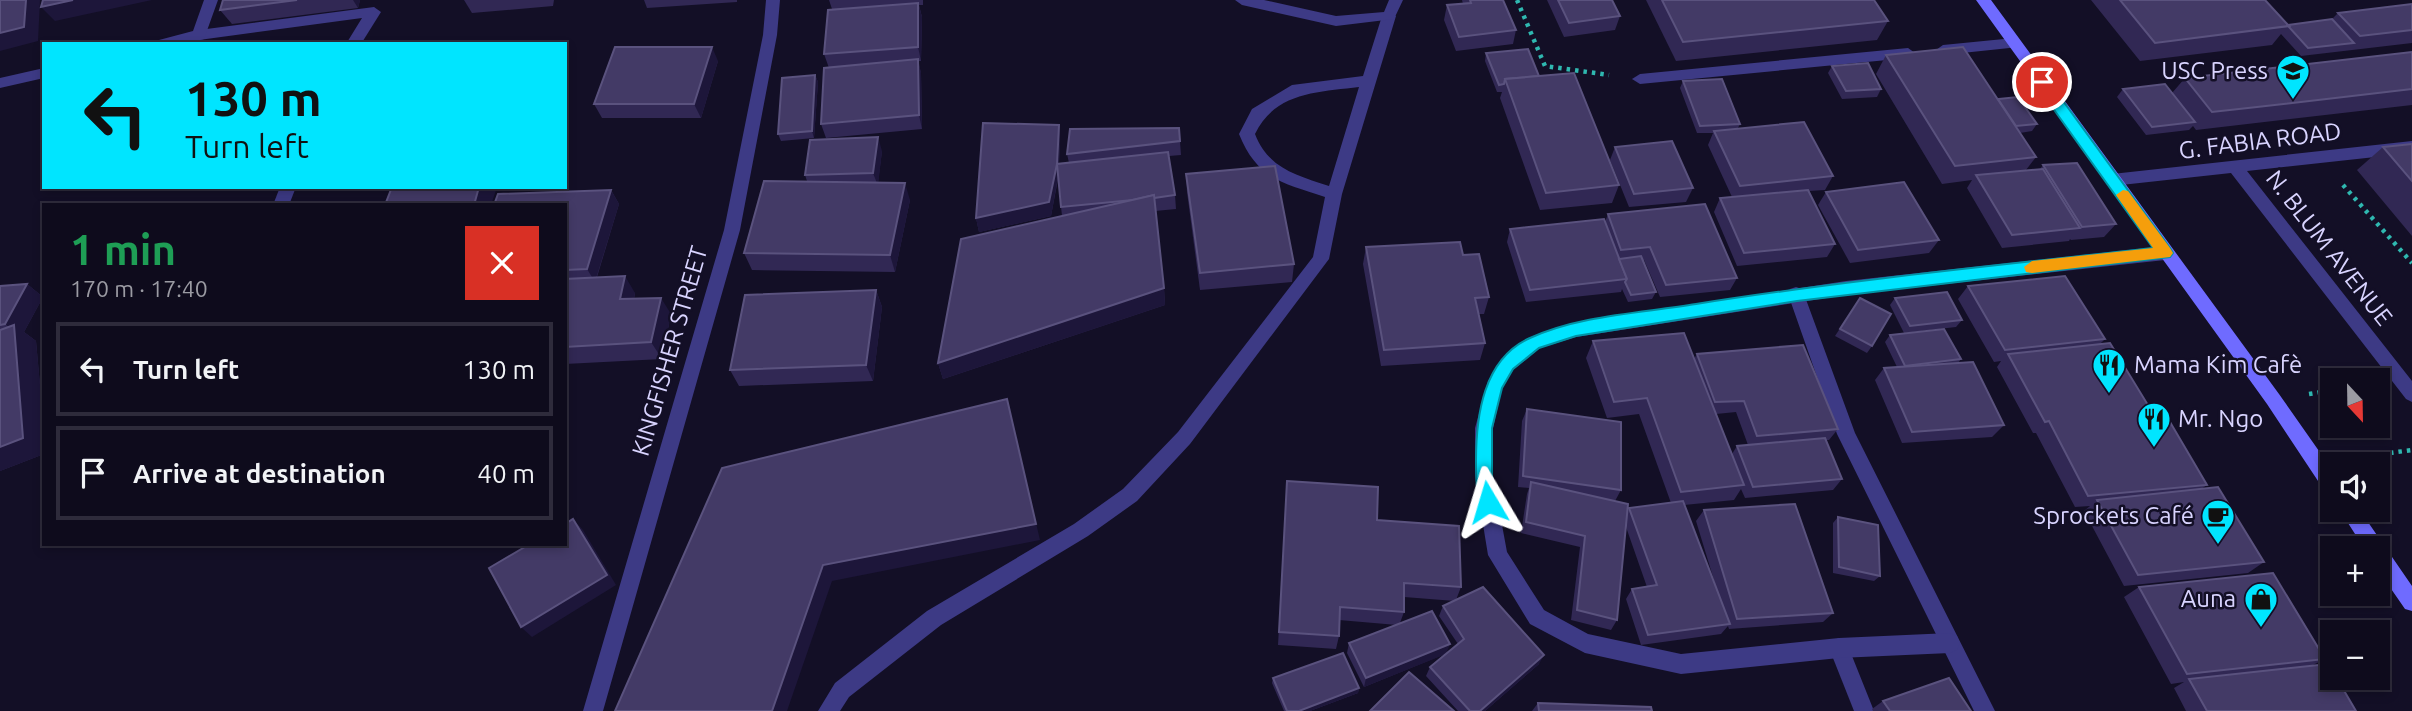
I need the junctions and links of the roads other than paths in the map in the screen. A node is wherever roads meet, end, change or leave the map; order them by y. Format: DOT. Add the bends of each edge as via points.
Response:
graph roads {
  1 [pos="211,0"];
  2 [pos="774,0"];
  3 [pos="1242,0"];
  4 [pos="1983,0"];
  5 [pos="1392,8"];
  6 [pos="199,35"];
  7 [pos="172,42"];
  8 [pos="354,42"];
  9 [pos="2014,43"];
  10 [pos="42,73"];
  11 [pos="1640,79"];
  12 [pos="1369,81"];
  13 [pos="0,83"];
  14 [pos="2412,147"];
  15 [pos="2234,166"];
  16 [pos="2112,180"];
  17 [pos="1334,194"];
  18 [pos="2165,253"];
  19 [pos="1797,294"];
  20 [pos="2412,394"];
  21 [pos="2320,468"];
  22 [pos="2390,570"];
  23 [pos="2412,602"];
  24 [pos="1950,643"];
  25 [pos="1839,648"];
  26 [pos="593,711"];
  27 [pos="828,711"];
  28 [pos="1864,711"];
  29 [pos="1985,711"];
  1 -- 6 [label="street"];
  2 -- 26 [label="street, KINGFISHER STREET" via="732,230"];
  3 -- 5 [label="street" via="1336,20"];
  4 -- 9 [label="main road"];
  5 -- 12 [label="street"];
  6 -- 7 [label="street"];
  6 -- 8 [label="street" via="373,12"];
  9 -- 11 [label="street"];
  9 -- 16 [label="main road"];
  10 -- 13 [label="street"];
  12 -- 17 [label="street"];
  12 -- 17 [label="street" via="1297,89 1257,113 1247,134 1253,153 1269,170"];
  14 -- 15 [label="street, G. FABIA ROAD"];
  15 -- 16 [label="street, G. FABIA ROAD"];
  15 -- 20 [label="street, N. BLUM AVENUE"];
  16 -- 18 [label="main road"];
  17 -- 27 [label="street" via="1321,259 1184,438 1130,495 1081,530 934,618 842,690"];
  18 -- 19 [label="street"];
  18 -- 21 [label="main road"];
  19 -- 24 [label="street" via="1846,434"];
  19 -- 25 [label="street" via="1576,330 1534,343 1507,365 1494,386 1484,428 1484,476 1497,555 1537,617 1585,643 1681,664"];
  22 -- 23 [label="main road"];
  24 -- 25 [label="street"];
  24 -- 29 [label="street"];
  25 -- 28 [label="street"];
}
